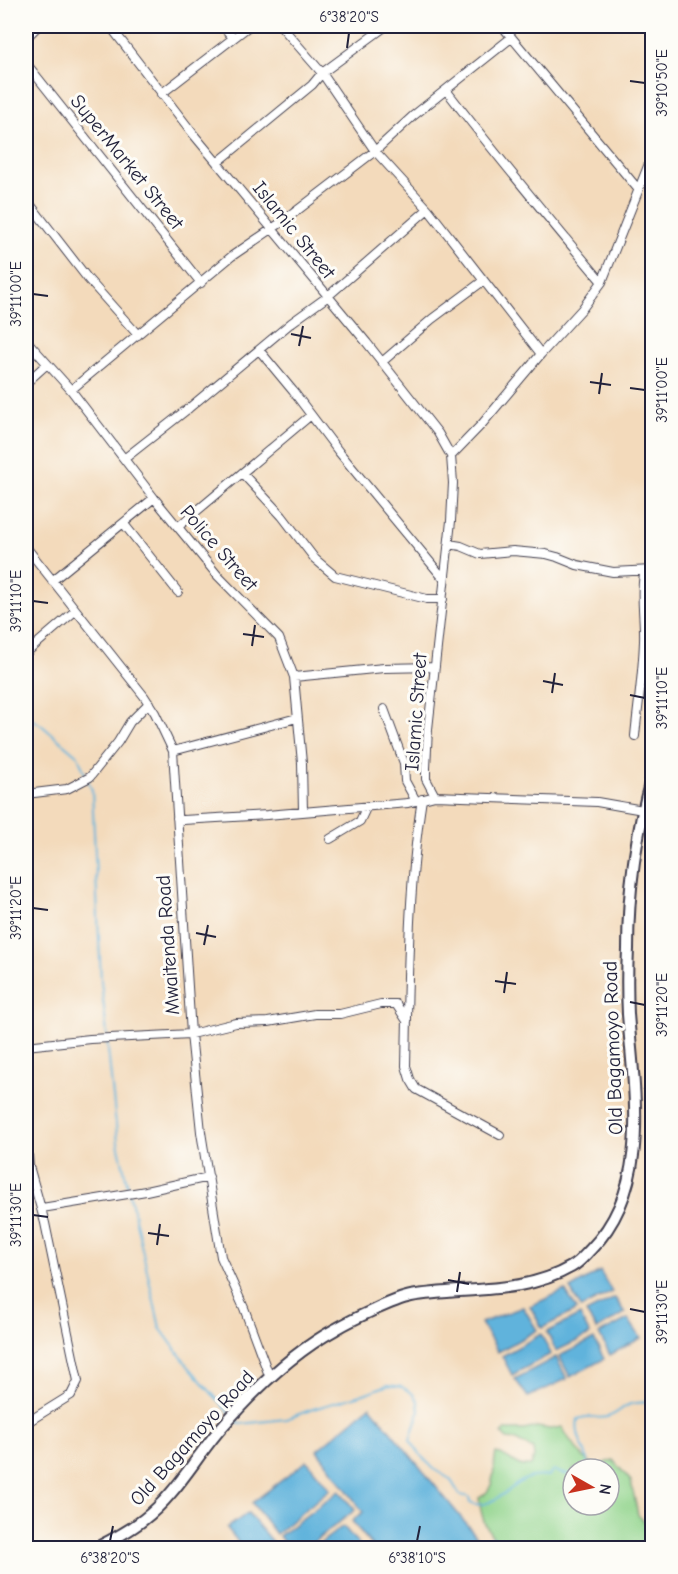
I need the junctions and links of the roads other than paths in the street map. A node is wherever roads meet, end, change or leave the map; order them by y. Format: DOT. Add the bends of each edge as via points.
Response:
graph roads {
  1 [pos="38,26"];
  2 [pos="110,26"];
  3 [pos="223,26"];
  4 [pos="249,26"];
  5 [pos="281,26"];
  6 [pos="386,26"];
  7 [pos="502,26"];
  8 [pos="26,38"];
  9 [pos="233,38"];
  10 [pos="511,38"];
  11 [pos="26,63"];
  12 [pos="322,73"];
  13 [pos="446,90"];
  14 [pos="161,94"];
  15 [pos="375,151"];
  16 [pos="652,156"];
  17 [pos="217,163"];
  18 [pos="638,189"];
  19 [pos="26,199"];
  20 [pos="428,209"];
  21 [pos="271,229"];
  22 [pos="483,281"];
  23 [pos="602,282"];
  24 [pos="201,283"];
  25 [pos="327,297"];
  26 [pos="138,335"];
  27 [pos="26,340"];
  28 [pos="259,350"];
  29 [pos="541,354"];
  30 [pos="382,362"];
  31 [pos="47,364"];
  32 [pos="26,382"];
  33 [pos="71,390"];
  34 [pos="311,415"];
  35 [pos="451,456"];
  36 [pos="124,459"];
  37 [pos="242,473"];
  38 [pos="154,498"];
  39 [pos="124,524"];
  40 [pos="179,526"];
  41 [pos="449,544"];
  42 [pos="26,548"];
  43 [pos="652,570"];
  44 [pos="444,579"];
  45 [pos="52,580"];
  46 [pos="178,592"];
  47 [pos="443,599"];
  48 [pos="75,611"];
  49 [pos="26,652"];
  50 [pos="435,666"];
  51 [pos="294,677"];
  52 [pos="149,703"];
  53 [pos="384,709"];
  54 [pos="297,718"];
  55 [pos="634,736"];
  56 [pos="173,752"];
  57 [pos="652,776"];
  58 [pos="26,794"];
  59 [pos="435,796"];
  60 [pos="419,800"];
  61 [pos="367,806"];
  62 [pos="643,810"];
  63 [pos="303,811"];
  64 [pos="177,818"];
  65 [pos="330,839"];
  66 [pos="407,1021"];
  67 [pos="191,1034"];
  68 [pos="26,1046"];
  69 [pos="26,1132"];
  70 [pos="500,1135"];
  71 [pos="208,1177"];
  72 [pos="42,1208"];
  73 [pos="270,1378"];
  74 [pos="26,1423"];
  75 [pos="96,1548"];
  1 -- 8 [label="street"];
  2 -- 14 [label="street, Islamic Street"];
  3 -- 9 [label="street"];
  4 -- 9 [label="street"];
  5 -- 12 [label="street"];
  6 -- 12 [label="street"];
  7 -- 10 [label="street"];
  9 -- 14 [label="street"];
  10 -- 13 [label="street"];
  10 -- 18 [label="street"];
  11 -- 24 [label="street, SuperMarket Street"];
  12 -- 15 [label="street"];
  12 -- 17 [label="street"];
  13 -- 15 [label="street"];
  13 -- 23 [label="street"];
  14 -- 17 [label="street, Islamic Street"];
  15 -- 20 [label="street"];
  15 -- 21 [label="street"];
  16 -- 18 [label="street"];
  17 -- 21 [label="street, Islamic Street"];
  18 -- 23 [label="street"];
  19 -- 26 [label="street"];
  20 -- 22 [label="street"];
  20 -- 25 [label="street"];
  21 -- 24 [label="street"];
  21 -- 25 [label="street, Islamic Street"];
  22 -- 29 [label="street"];
  22 -- 30 [label="street"];
  23 -- 29 [label="street"];
  24 -- 26 [label="street"];
  25 -- 28 [label="street"];
  25 -- 30 [label="street, Islamic Street"];
  26 -- 33 [label="street"];
  27 -- 31 [label="street, Police Street"];
  28 -- 34 [label="street"];
  28 -- 36 [label="street"];
  29 -- 35 [label="street"];
  30 -- 35 [label="street, Islamic Street" via="438,433"];
  31 -- 32 [label="street"];
  31 -- 33 [label="street, Police Street"];
  33 -- 36 [label="street, Police Street"];
  34 -- 37 [label="street"];
  34 -- 44 [label="street"];
  35 -- 41 [label="street, Islamic Street"];
  36 -- 38 [label="street, Police Street"];
  37 -- 40 [label="street"];
  37 -- 47 [label="street" via="334,576 427,599"];
  38 -- 39 [label="street"];
  38 -- 40 [label="street, Police Street"];
  39 -- 45 [label="street"];
  39 -- 46 [label="street"];
  40 -- 51 [label="street, Police Street" via="218,576 279,638"];
  41 -- 43 [label="street" via="480,554 546,554 613,572"];
  41 -- 44 [label="street, Islamic Street"];
  42 -- 45 [label="street, Mwaitenda Road"];
  43 -- 55 [label="street" via="644,575 642,583 644,649"];
  44 -- 47 [label="street, Islamic Street"];
  45 -- 48 [label="street, Mwaitenda Road"];
  47 -- 50 [label="street, Islamic Street"];
  48 -- 49 [label="street"];
  48 -- 52 [label="street, Mwaitenda Road"];
  50 -- 51 [label="street"];
  50 -- 59 [label="street, Islamic Street" via="426,768"];
  51 -- 54 [label="street, Police Street"];
  52 -- 56 [label="street, Mwaitenda Road"];
  52 -- 58 [label="street" via="130,722 90,777 67,789"];
  53 -- 60 [label="street" via="404,763 405,782"];
  54 -- 56 [label="street"];
  54 -- 63 [label="street, Police Street"];
  56 -- 64 [label="street, Mwaitenda Road"];
  57 -- 62 [label="street, Old Bagamoyo Road"];
  59 -- 60 [label="street"];
  59 -- 62 [label="street, Islamic Street" via="586,801"];
  60 -- 61 [label="street"];
  60 -- 66 [label="street"];
  61 -- 63 [label="street"];
  61 -- 65 [label="street" via="360,822"];
  62 -- 73 [label="street, Old Bagamoyo Road" via="634,860 628,948 634,1152 623,1201 602,1238 575,1265 541,1281 407,1297 335,1329"];
  63 -- 64 [label="street"];
  64 -- 67 [label="street, Mwaitenda Road"];
  66 -- 67 [label="street" via="396,1004 340,1014 236,1023"];
  66 -- 70 [label="street" via="406,1066 416,1089"];
  67 -- 68 [label="street"];
  67 -- 71 [label="street, Mwaitenda Road"];
  69 -- 72 [label="street" via="29,1166"];
  71 -- 72 [label="street"];
  71 -- 73 [label="street, Mwaitenda Road" via="221,1257"];
  72 -- 74 [label="street" via="78,1381 71,1395"];
  73 -- 75 [label="street, Old Bagamoyo Road" via="219,1430 163,1502 143,1520"];
}
